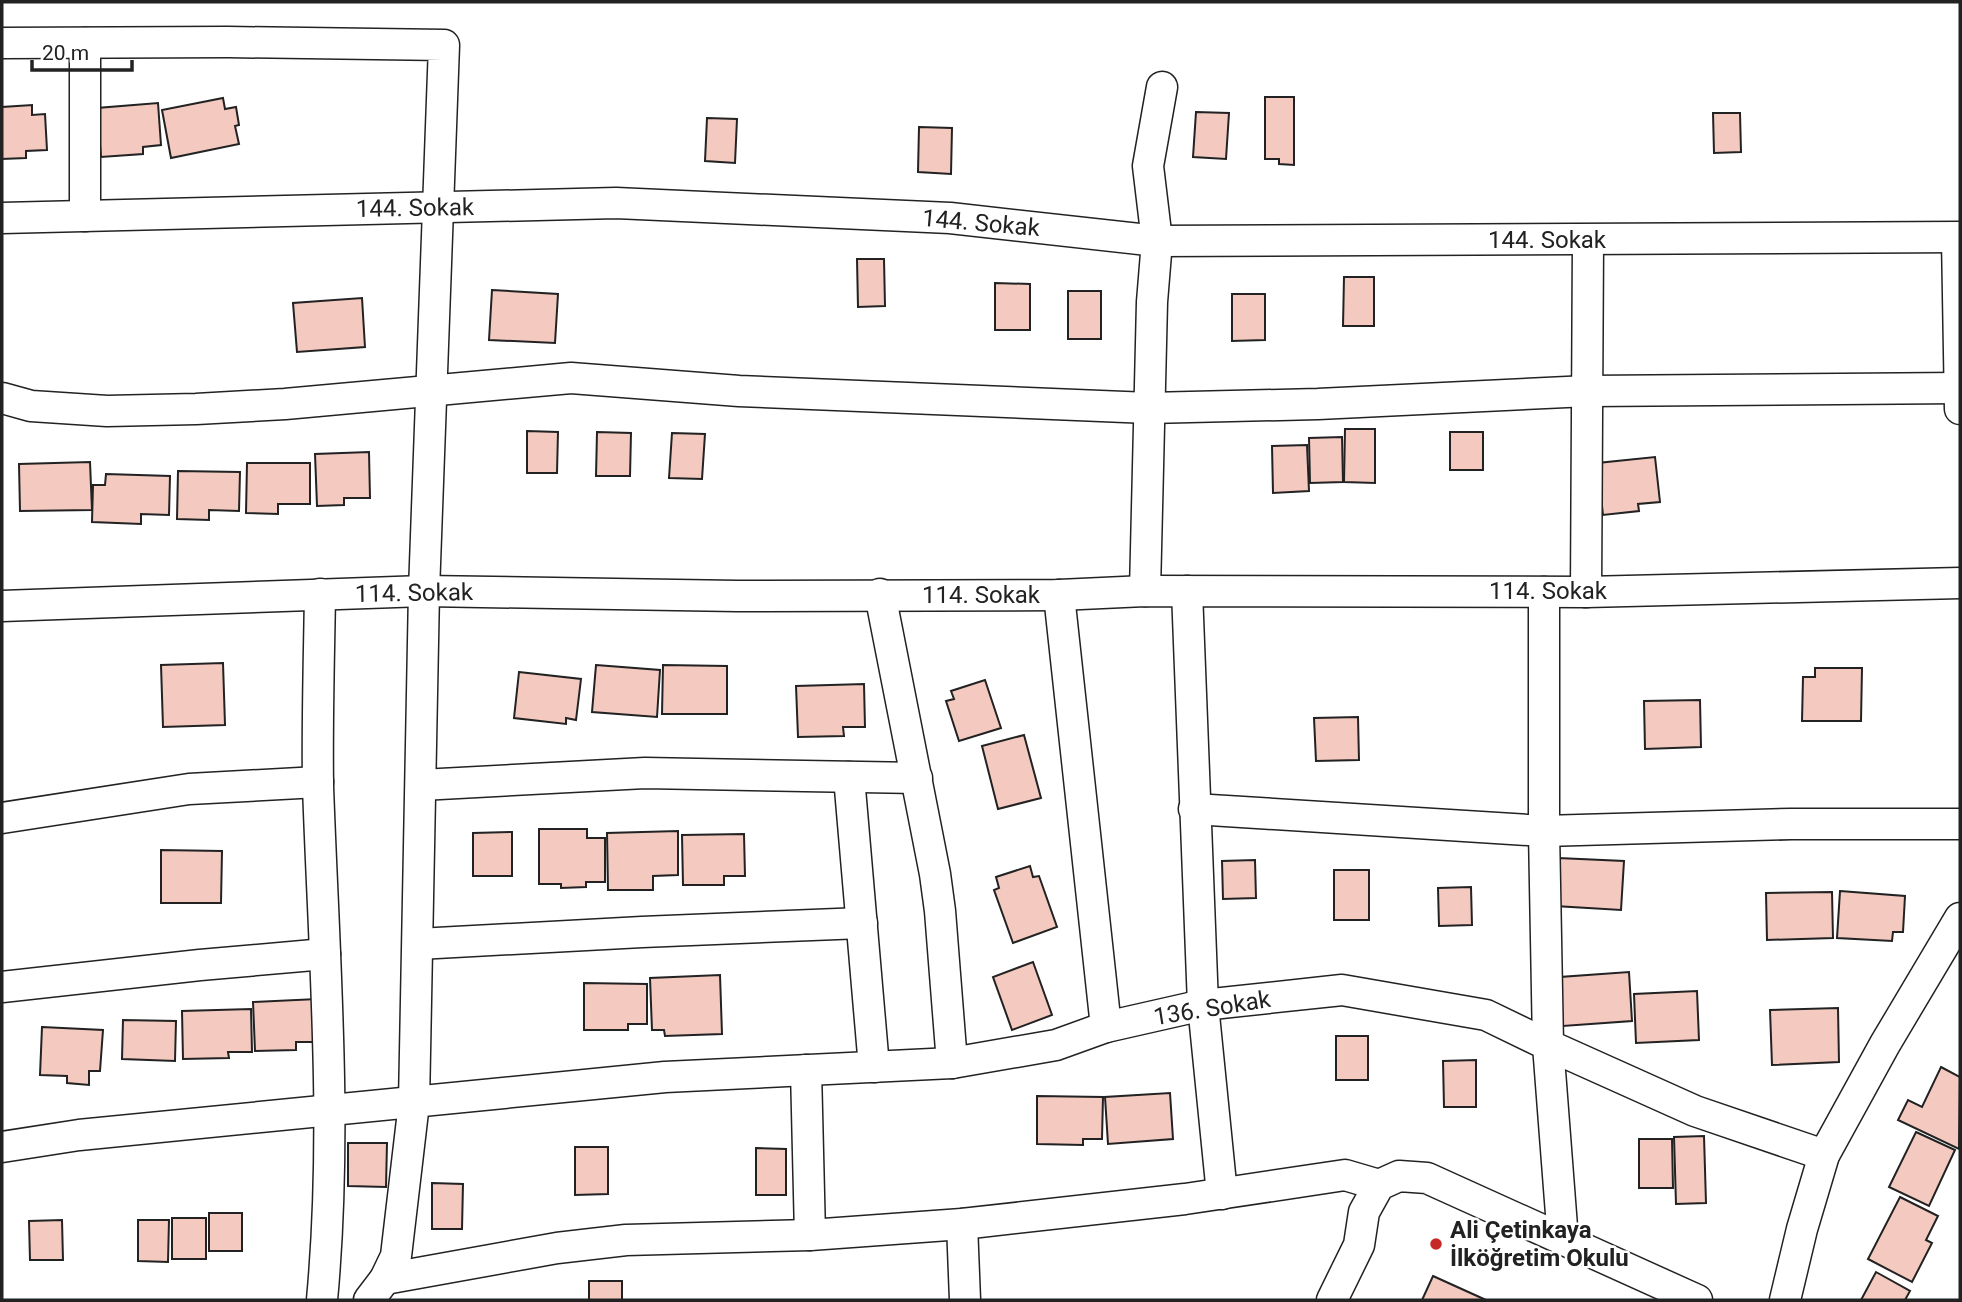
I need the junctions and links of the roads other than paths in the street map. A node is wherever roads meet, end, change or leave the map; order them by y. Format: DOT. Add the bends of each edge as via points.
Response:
graph roads {
  1 [pos="2,43"];
  2 [pos="85,43"];
  3 [pos="1162,87"];
  4 [pos="439,207"];
  5 [pos="85,216"];
  6 [pos="2,218"];
  7 [pos="1959,238"];
  8 [pos="1157,241"];
  9 [pos="1588,241"];
  10 [pos="1960,388"];
  11 [pos="430,391"];
  12 [pos="1588,391"];
  13 [pos="2,398"];
  14 [pos="1149,408"];
  15 [pos="1960,410"];
  16 [pos="1960,583"];
  17 [pos="424,591"];
  18 [pos="1145,591"];
  19 [pos="1187,591"];
  20 [pos="1544,592"];
  21 [pos="1586,592"];
  22 [pos="320,594"];
  23 [pos="880,594"];
  24 [pos="1059,595"];
  25 [pos="2,606"];
  26 [pos="849,777"];
  27 [pos="917,778"];
  28 [pos="318,782"];
  29 [pos="421,785"];
  30 [pos="1194,809"];
  31 [pos="2,818"];
  32 [pos="1960,824"];
  33 [pos="1544,831"];
  34 [pos="1960,918"];
  35 [pos="862,923"];
  36 [pos="418,944"];
  37 [pos="325,954"];
  38 [pos="2,987"];
  39 [pos="1203,1005"];
  40 [pos="1106,1027"];
  41 [pos="1548,1045"];
  42 [pos="952,1063"];
  43 [pos="874,1067"];
  44 [pos="806,1070"];
  45 [pos="414,1103"];
  46 [pos="329,1112"];
  47 [pos="2,1147"];
  48 [pos="1824,1155"];
  49 [pos="1378,1185"];
  50 [pos="1223,1194"];
  51 [pos="962,1224"];
  52 [pos="810,1235"];
  53 [pos="1563,1240"];
  54 [pos="377,1290"];
  55 [pos="322,1300"];
  56 [pos="965,1300"];
  57 [pos="1332,1300"];
  58 [pos="1697,1300"];
  59 [pos="1785,1300"];
  1 -- 2 [label="street"];
  2 -- 4 [label="street" via="444,45"];
  2 -- 5 [label="street"];
  3 -- 8 [label="street" via="1148,166"];
  4 -- 5 [label="street, 144. Sokak"];
  4 -- 8 [label="street, 144. Sokak" via="616,204 950,218"];
  4 -- 11 [label="street"];
  5 -- 6 [label="street, 144. Sokak"];
  7 -- 9 [label="street, 144. Sokak"];
  7 -- 10 [label="street"];
  8 -- 9 [label="street, 144. Sokak"];
  8 -- 14 [label="street"];
  9 -- 12 [label="street"];
  10 -- 12 [label="street"];
  10 -- 15 [label="street"];
  11 -- 13 [label="street" via="196,410 107,411 31,406"];
  11 -- 14 [label="street" via="571,379 739,391"];
  11 -- 17 [label="street"];
  12 -- 14 [label="street"];
  12 -- 21 [label="street"];
  14 -- 18 [label="street"];
  16 -- 21 [label="street, 114. Sokak"];
  17 -- 22 [label="street, 114. Sokak"];
  17 -- 23 [label="street, 114. Sokak"];
  17 -- 29 [label="street"];
  18 -- 19 [label="street, 114. Sokak"];
  18 -- 24 [label="street, 114. Sokak"];
  19 -- 20 [label="street, 114. Sokak"];
  19 -- 30 [label="street"];
  20 -- 21 [label="street, 114. Sokak"];
  20 -- 33 [label="street"];
  22 -- 25 [label="street, 114. Sokak"];
  22 -- 28 [label="street"];
  23 -- 24 [label="street, 114. Sokak"];
  23 -- 27 [label="street"];
  24 -- 40 [label="street"];
  26 -- 27 [label="street"];
  26 -- 29 [label="street" via="645,773"];
  26 -- 35 [label="street"];
  27 -- 42 [label="street" via="940,911"];
  28 -- 31 [label="street" via="189,789"];
  28 -- 37 [label="street"];
  29 -- 36 [label="street"];
  30 -- 33 [label="street"];
  30 -- 39 [label="street"];
  32 -- 33 [label="street"];
  33 -- 41 [label="street"];
  34 -- 48 [label="street"];
  35 -- 36 [label="street"];
  35 -- 43 [label="street"];
  36 -- 45 [label="street"];
  37 -- 38 [label="street"];
  37 -- 46 [label="street"];
  39 -- 40 [label="street, 136. Sokak"];
  39 -- 41 [label="street, 136. Sokak" via="1342,990 1486,1015"];
  39 -- 50 [label="street"];
  40 -- 42 [label="street, 136. Sokak" via="1056,1045"];
  41 -- 48 [label="street, 136. Sokak" via="1695,1111"];
  41 -- 53 [label="street"];
  42 -- 43 [label="street, 136. Sokak"];
  43 -- 44 [label="street, 136. Sokak"];
  44 -- 45 [label="street, 136. Sokak" via="665,1077"];
  44 -- 52 [label="street"];
  45 -- 46 [label="street, 136. Sokak"];
  45 -- 54 [label="street" via="396,1256"];
  46 -- 47 [label="street, 136. Sokak" via="79,1135"];
  46 -- 55 [label="street"];
  48 -- 59 [label="street"];
  49 -- 50 [label="street" via="1345,1175"];
  49 -- 53 [label="street" via="1399,1177 1427,1178"];
  49 -- 57 [label="street" via="1364,1212 1359,1245"];
  50 -- 51 [label="street"];
  51 -- 52 [label="street"];
  51 -- 56 [label="street"];
  52 -- 54 [label="street" via="626,1240 557,1248"];
  53 -- 58 [label="street"];
}
